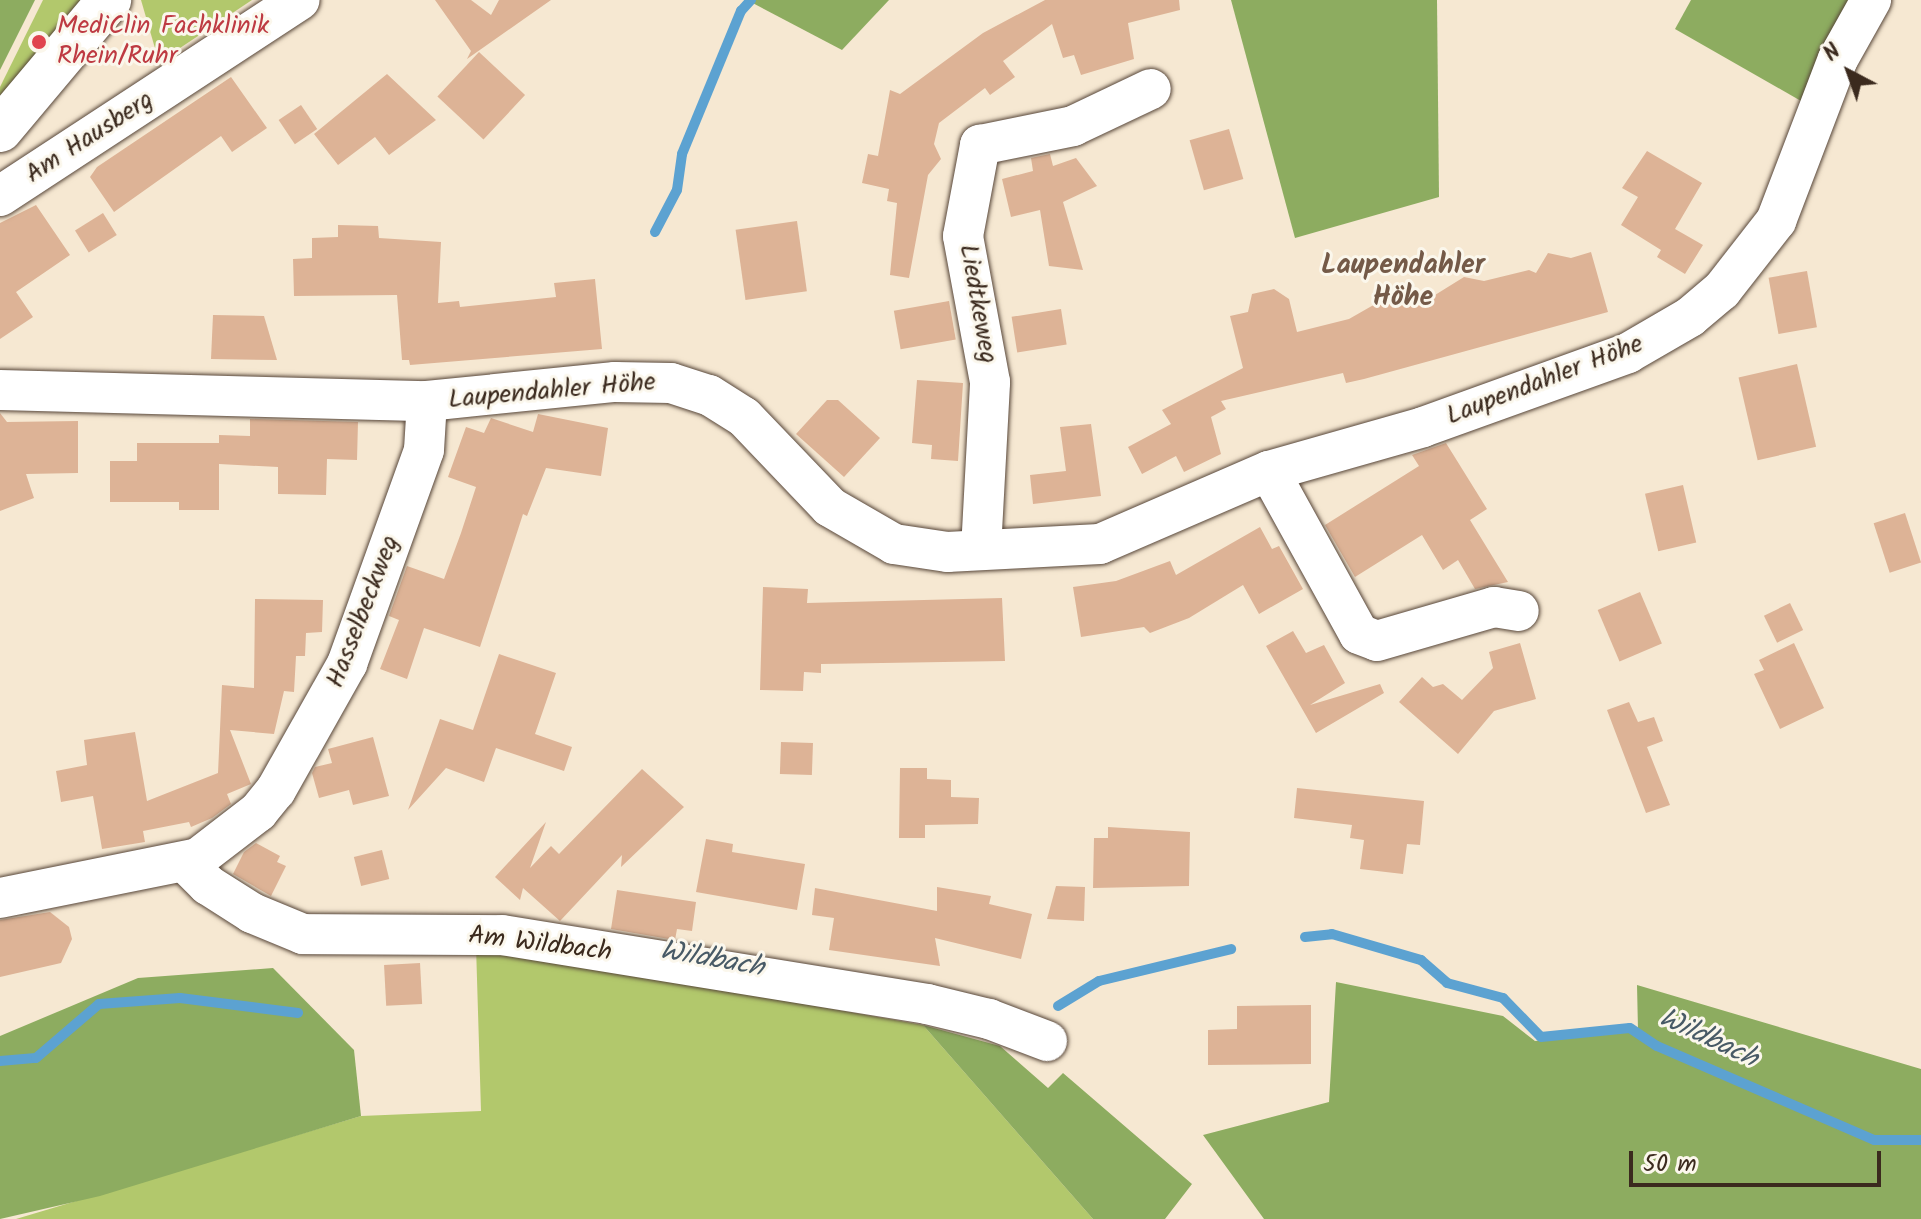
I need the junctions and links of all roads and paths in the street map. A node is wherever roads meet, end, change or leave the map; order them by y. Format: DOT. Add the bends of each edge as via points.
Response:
graph roads {
  1 [pos="109,0"];
  2 [pos="300,0"];
  3 [pos="1871,0"];
  4 [pos="1151,89"];
  5 [pos="0,130"];
  6 [pos="0,196"];
  7 [pos="0,390"];
  8 [pos="427,401"];
  9 [pos="1269,471"];
  10 [pos="981,550"];
  11 [pos="1519,611"];
  12 [pos="185,862"];
  13 [pos="0,898"];
  14 [pos="1047,1041"];
  1 -- 5 [label="main road"];
  2 -- 6 [label="street, Am Hausberg"];
  3 -- 9 [label="street, Laupendahler Höhe" via="1838,59 1776,221 1722,290 1690,317 1613,359 1423,427"];
  4 -- 10 [label="street, Liedtkeweg" via="1073,126 980,145 963,236 990,382"];
  7 -- 8 [label="street, Laupendahler Höhe"];
  8 -- 10 [label="street, Laupendahler Höhe" via="615,382 691,387 744,417 830,507 872,536 928,550"];
  8 -- 12 [label="street, Hasselbeckweg" via="424,450 336,689 258,812 213,850"];
  9 -- 10 [label="street, Laupendahler Höhe" via="1111,541"];
  9 -- 11 [label="street" via="1359,634 1377,641 1494,607"];
  12 -- 13 [label="street"];
  12 -- 14 [label="street, Am Wildbach" via="208,885 252,913 303,934 502,935 927,1004"];
}
